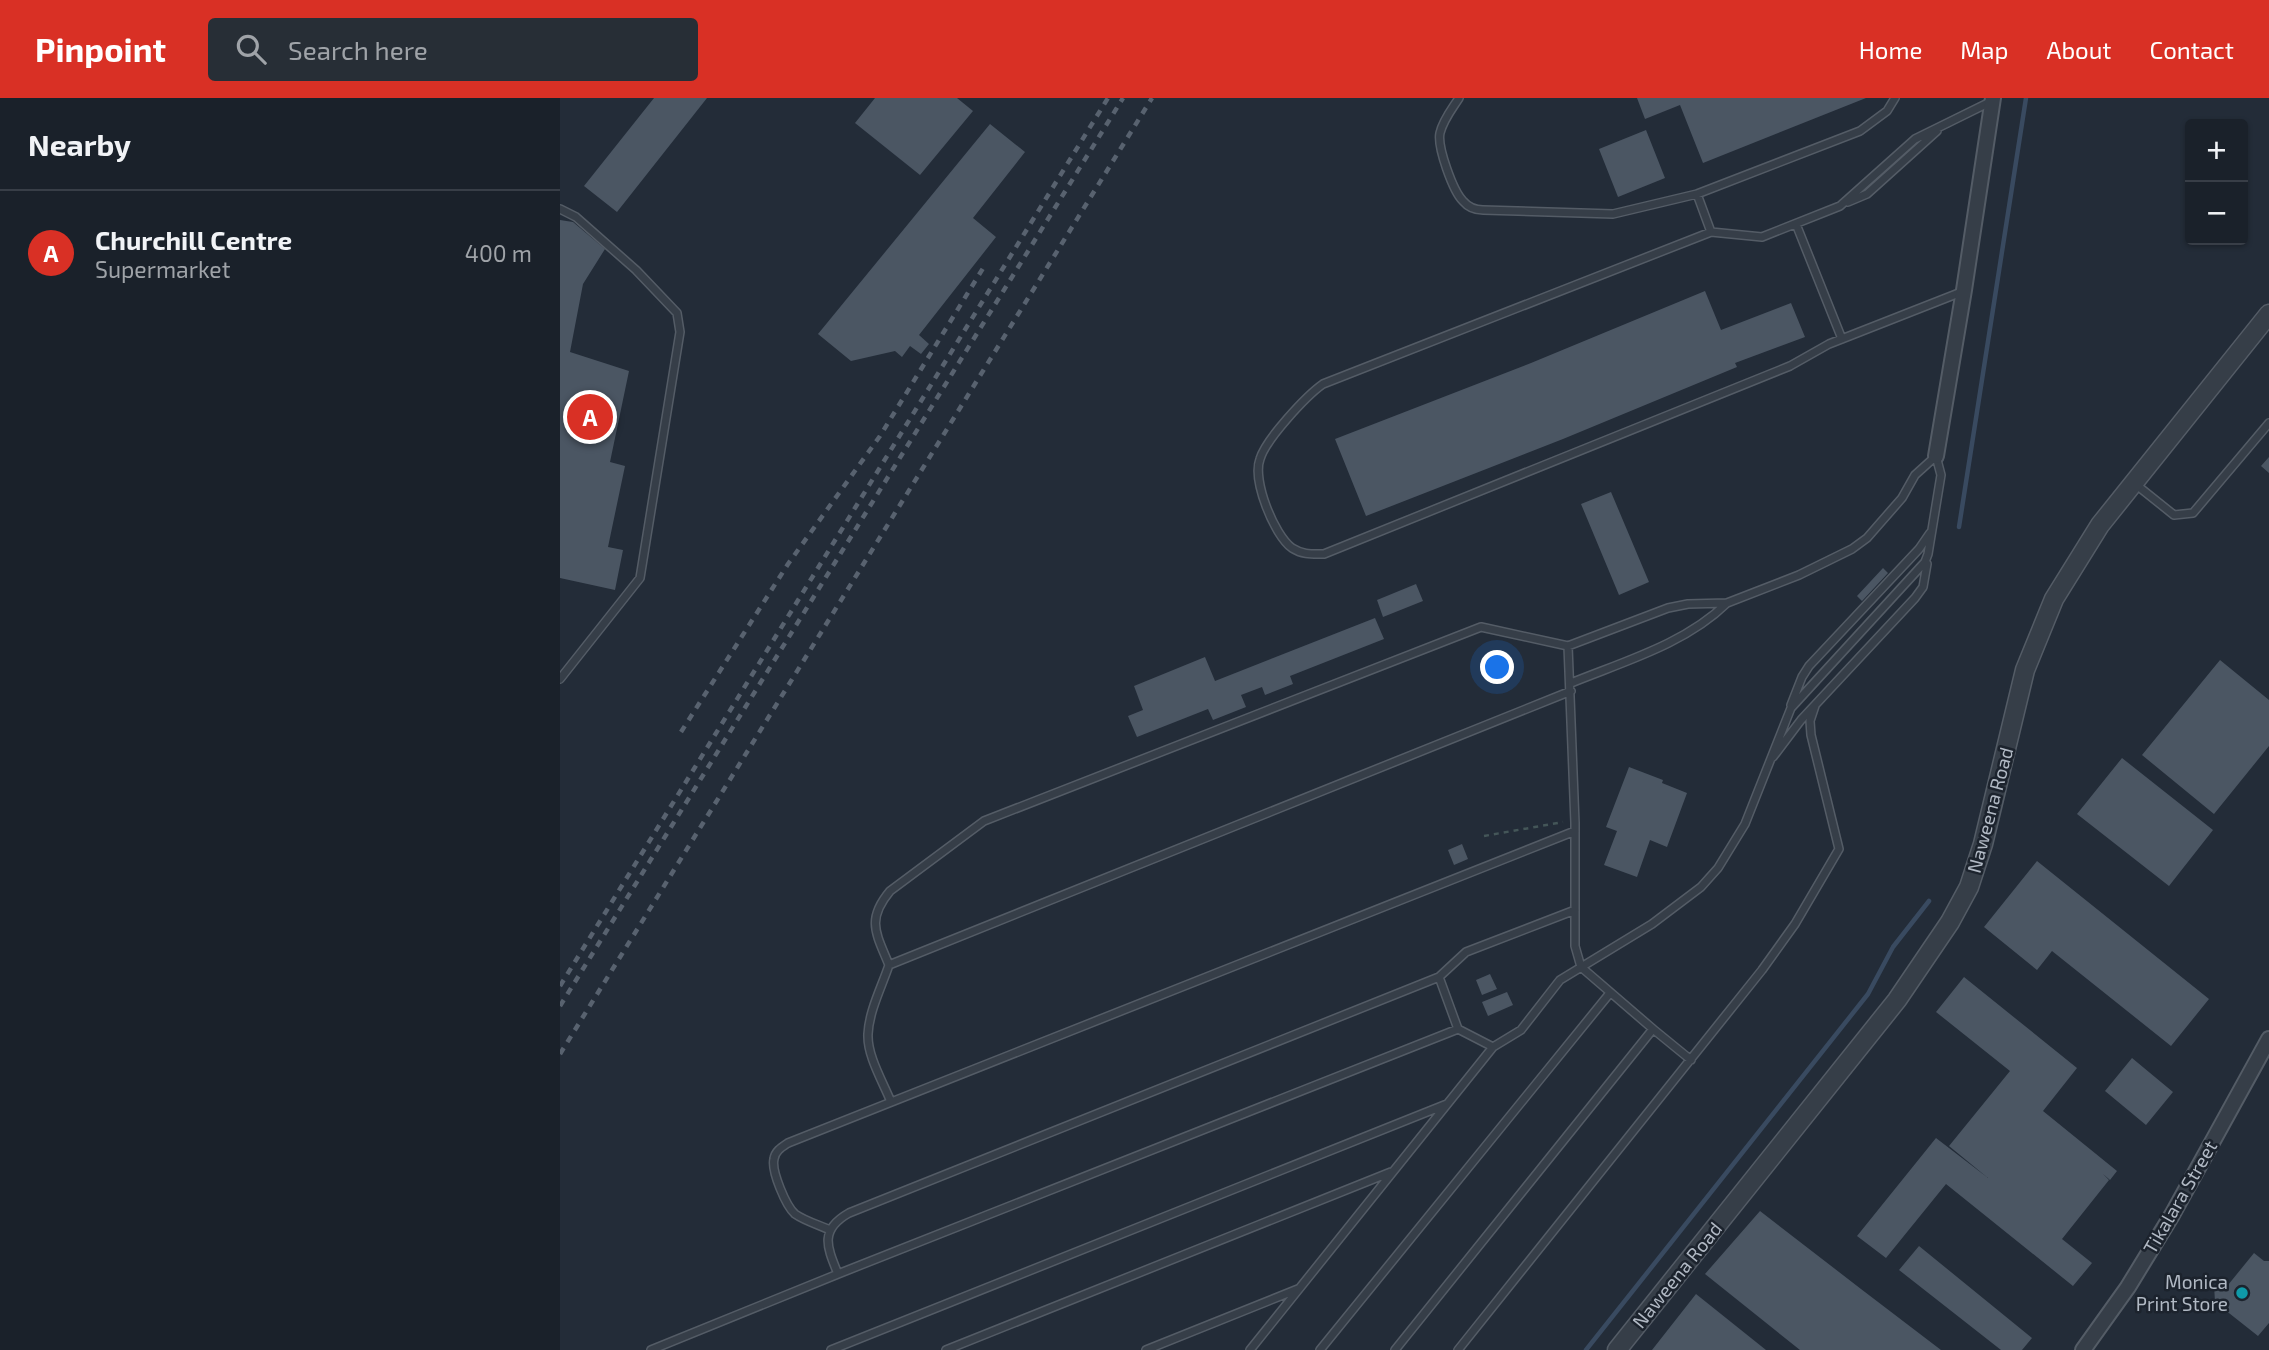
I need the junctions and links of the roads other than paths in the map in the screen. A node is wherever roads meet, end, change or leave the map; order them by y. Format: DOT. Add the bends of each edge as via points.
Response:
graph roads {
  1 [pos="1459,98"];
  2 [pos="1895,98"];
  3 [pos="1993,99"];
  4 [pos="1945,124"];
  5 [pos="1697,194"];
  6 [pos="1840,206"];
  7 [pos="560,209"];
  8 [pos="1796,224"];
  9 [pos="1711,232"];
  10 [pos="1964,290"];
  11 [pos="2269,314"];
  12 [pos="1842,339"];
  13 [pos="2269,422"];
  14 [pos="1936,456"];
  15 [pos="2133,483"];
  16 [pos="1933,524"];
  17 [pos="1928,554"];
  18 [pos="1727,603"];
  19 [pos="1569,646"];
  20 [pos="560,679"];
  21 [pos="1571,687"];
  22 [pos="1815,706"];
  23 [pos="1785,718"];
  24 [pos="1766,770"];
  25 [pos="1575,827"];
  26 [pos="1575,910"];
  27 [pos="889,965"];
  28 [pos="1581,967"];
  29 [pos="1439,977"];
  30 [pos="1610,993"];
  31 [pos="1458,1029"];
  32 [pos="1653,1029"];
  33 [pos="2269,1040"];
  34 [pos="1493,1047"];
  35 [pos="1691,1060"];
  36 [pos="891,1102"];
  37 [pos="1447,1104"];
  38 [pos="1393,1171"];
  39 [pos="830,1230"];
  40 [pos="838,1274"];
  41 [pos="1299,1289"];
  42 [pos="651,1350"];
  43 [pos="831,1350"];
  44 [pos="946,1350"];
  45 [pos="1146,1350"];
  46 [pos="1250,1350"];
  47 [pos="1320,1350"];
  48 [pos="1395,1350"];
  49 [pos="1458,1350"];
  50 [pos="1617,1350"];
  51 [pos="2083,1350"];
  1 -- 5 [label="lane" via="1443,125 1440,143 1458,196 1476,210 1613,214"];
  2 -- 5 [label="lane" via="1887,111 1860,131"];
  3 -- 4 [label="lane"];
  3 -- 10 [label="street"];
  4 -- 6 [label="lane" via="1915,139"];
  4 -- 6 [label="lane" via="1867,194"];
  5 -- 9 [label="lane"];
  6 -- 8 [label="lane"];
  7 -- 20 [label="lane" via="576,217 636,270 677,313 680,332 640,578"];
  8 -- 9 [label="lane" via="1762,237"];
  8 -- 12 [label="lane"];
  9 -- 12 [label="lane" via="1314,390 1266,445 1257,469 1279,534 1307,555 1324,554 1790,366"];
  10 -- 12 [label="lane"];
  10 -- 14 [label="street"];
  11 -- 15 [label="street, Naweena Road"];
  13 -- 15 [label="lane" via="2193,513 2174,515"];
  14 -- 16 [label="lane" via="1941,475"];
  14 -- 18 [label="lane" via="1915,475 1884,521 1852,550"];
  15 -- 50 [label="street, Naweena Road" via="2100,525 2054,599 2025,670 1983,844 1969,887 1950,922 1897,1000"];
  16 -- 17 [label="lane"];
  16 -- 23 [label="lane" via="1924,543 1802,677"];
  17 -- 22 [label="lane" via="1923,587 1916,598"];
  17 -- 23 [label="lane" via="1921,569 1801,695"];
  18 -- 19 [label="lane" via="1668,608"];
  18 -- 21 [label="lane" via="1702,626"];
  19 -- 21 [label="lane"];
  19 -- 27 [label="lane" via="1481,627 984,821 881,902 874,928"];
  21 -- 25 [label="lane"];
  21 -- 27 [label="lane"];
  22 -- 24 [label="lane"];
  22 -- 35 [label="lane" via="1811,735 1839,849 1795,924"];
  23 -- 24 [label="lane"];
  24 -- 28 [label="lane" via="1745,824 1701,887 1652,924"];
  25 -- 26 [label="lane"];
  25 -- 36 [label="lane"];
  26 -- 28 [label="lane" via="1575,946"];
  26 -- 29 [label="lane" via="1466,952"];
  27 -- 36 [label="lane" via="868,1035"];
  28 -- 30 [label="lane"];
  28 -- 34 [label="lane" via="1560,980 1521,1030"];
  29 -- 31 [label="lane"];
  29 -- 39 [label="lane" via="849,1213"];
  30 -- 32 [label="lane"];
  30 -- 47 [label="lane"];
  31 -- 34 [label="lane"];
  31 -- 40 [label="lane"];
  32 -- 35 [label="lane"];
  32 -- 48 [label="lane"];
  33 -- 51 [label="street, Tikalara Street" via="2172,1216"];
  34 -- 37 [label="lane"];
  35 -- 49 [label="lane"];
  36 -- 39 [label="lane" via="788,1143 774,1155 773,1169 790,1208"];
  37 -- 38 [label="lane"];
  37 -- 43 [label="lane"];
  38 -- 41 [label="lane"];
  38 -- 44 [label="lane"];
  39 -- 40 [label="lane" via="828,1251"];
  40 -- 42 [label="lane"];
  41 -- 45 [label="lane"];
  41 -- 46 [label="lane"];
}
